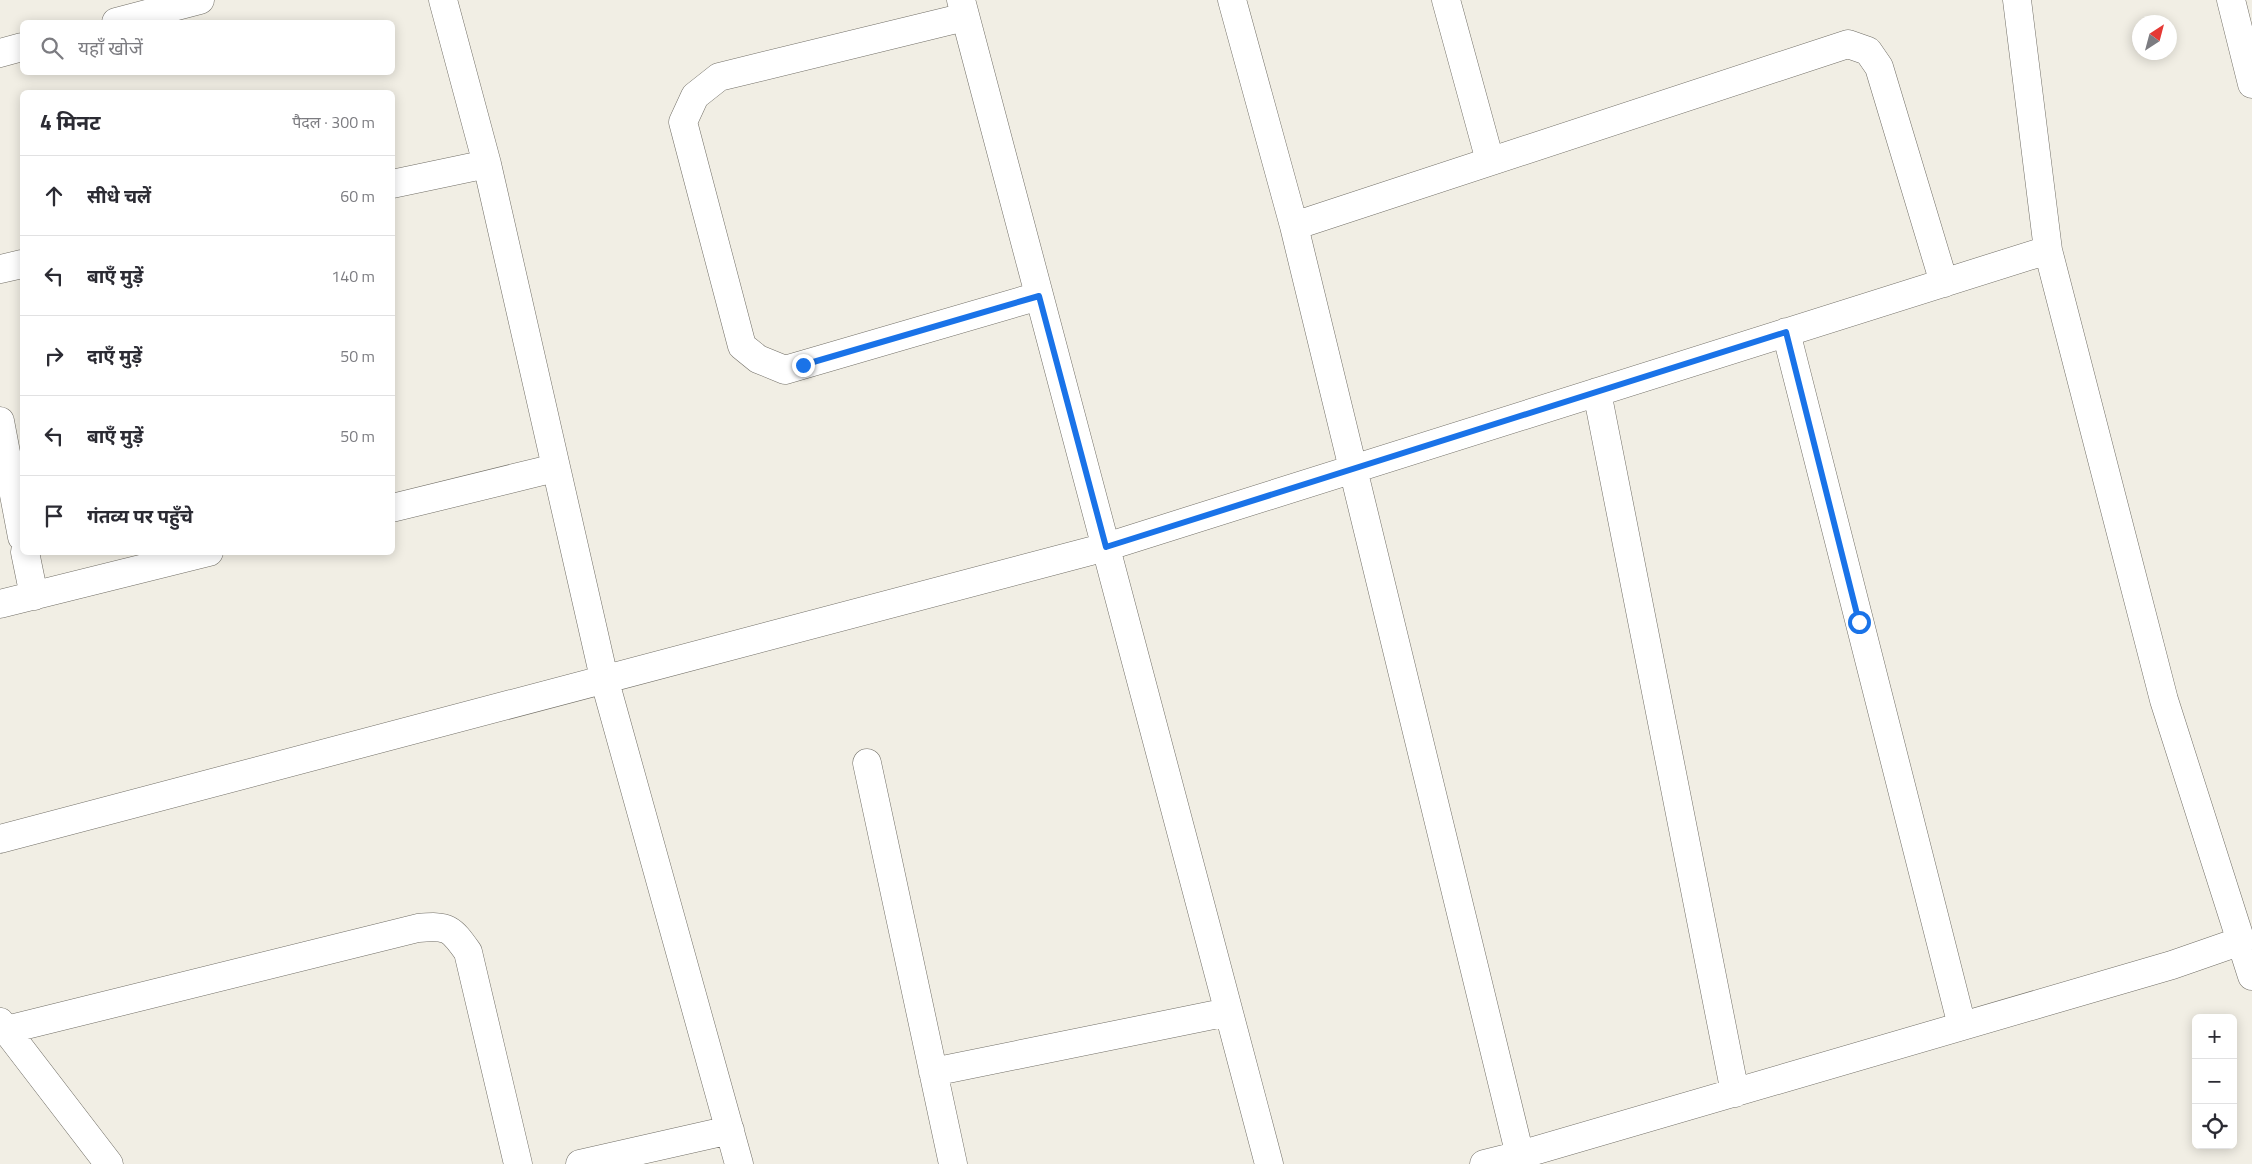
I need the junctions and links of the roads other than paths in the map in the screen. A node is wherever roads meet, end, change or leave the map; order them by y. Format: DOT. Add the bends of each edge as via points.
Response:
graph roads {
  1 [pos="110,0"];
  2 [pos="200,0"];
  3 [pos="443,0"];
  4 [pos="1232,0"];
  5 [pos="1446,0"];
  6 [pos="2018,0"];
  7 [pos="2231,0"];
  8 [pos="963,8"];
  9 [pos="115,20"];
  10 [pos="123,20"];
  11 [pos="20,48"];
  12 [pos="0,53"];
  13 [pos="2252,81"];
  14 [pos="1490,161"];
  15 [pos="487,164"];
  16 [pos="395,183"];
  17 [pos="1294,226"];
  18 [pos="2048,250"];
  19 [pos="20,264"];
  20 [pos="0,269"];
  21 [pos="1944,283"];
  22 [pos="1039,296"];
  23 [pos="1786,332"];
  24 [pos="1598,392"];
  25 [pos="0,421"];
  26 [pos="555,468"];
  27 [pos="1353,468"];
  28 [pos="395,507"];
  29 [pos="20,526"];
  30 [pos="1106,547"];
  31 [pos="26,555"];
  32 [pos="189,555"];
  33 [pos="34,596"];
  34 [pos="0,604"];
  35 [pos="604,678"];
  36 [pos="867,763"];
  37 [pos="0,839"];
  38 [pos="2241,941"];
  39 [pos="2252,976"];
  40 [pos="1228,1012"];
  41 [pos="3,1026"];
  42 [pos="1962,1026"];
  43 [pos="933,1072"];
  44 [pos="1735,1093"];
  45 [pos="730,1130"];
  46 [pos="101,1158"];
  47 [pos="1521,1160"];
  48 [pos="518,1164"];
  49 [pos="580,1164"];
  50 [pos="739,1164"];
  51 [pos="953,1164"];
  52 [pos="1269,1164"];
  53 [pos="1484,1164"];
  1 -- 9 [label="street"];
  2 -- 10 [label="street"];
  3 -- 15 [label="street"];
  4 -- 17 [label="street"];
  5 -- 14 [label="street"];
  6 -- 18 [label="street"];
  7 -- 13 [label="street"];
  8 -- 22 [label="street"];
  8 -- 22 [label="street" via="719,77 695,96 684,122 742,346 758,359 785,370"];
  11 -- 12 [label="street"];
  14 -- 17 [label="street"];
  14 -- 21 [label="street" via="1848,44 1868,51 1879,67"];
  15 -- 16 [label="street"];
  15 -- 26 [label="street"];
  17 -- 27 [label="street"];
  18 -- 21 [label="street"];
  18 -- 38 [label="street" via="2164,700"];
  19 -- 20 [label="street"];
  21 -- 23 [label="street"];
  22 -- 30 [label="street"];
  23 -- 24 [label="street"];
  23 -- 42 [label="street"];
  24 -- 27 [label="street"];
  24 -- 44 [label="street"];
  25 -- 29 [label="street"];
  26 -- 28 [label="street"];
  26 -- 35 [label="street"];
  27 -- 30 [label="street"];
  27 -- 47 [label="street"];
  30 -- 35 [label="street"];
  30 -- 40 [label="street"];
  31 -- 33 [label="street"];
  32 -- 33 [label="street"];
  33 -- 34 [label="street"];
  35 -- 37 [label="street"];
  35 -- 45 [label="street"];
  36 -- 43 [label="street"];
  38 -- 39 [label="street"];
  38 -- 42 [label="street" via="2172,965"];
  40 -- 43 [label="street"];
  40 -- 52 [label="street"];
  41 -- 46 [label="street"];
  41 -- 48 [label="street" via="436,926 454,932 468,952"];
  42 -- 44 [label="street"];
  43 -- 51 [label="street"];
  44 -- 47 [label="street"];
  45 -- 49 [label="street"];
  45 -- 50 [label="street"];
  47 -- 53 [label="street"];
}
